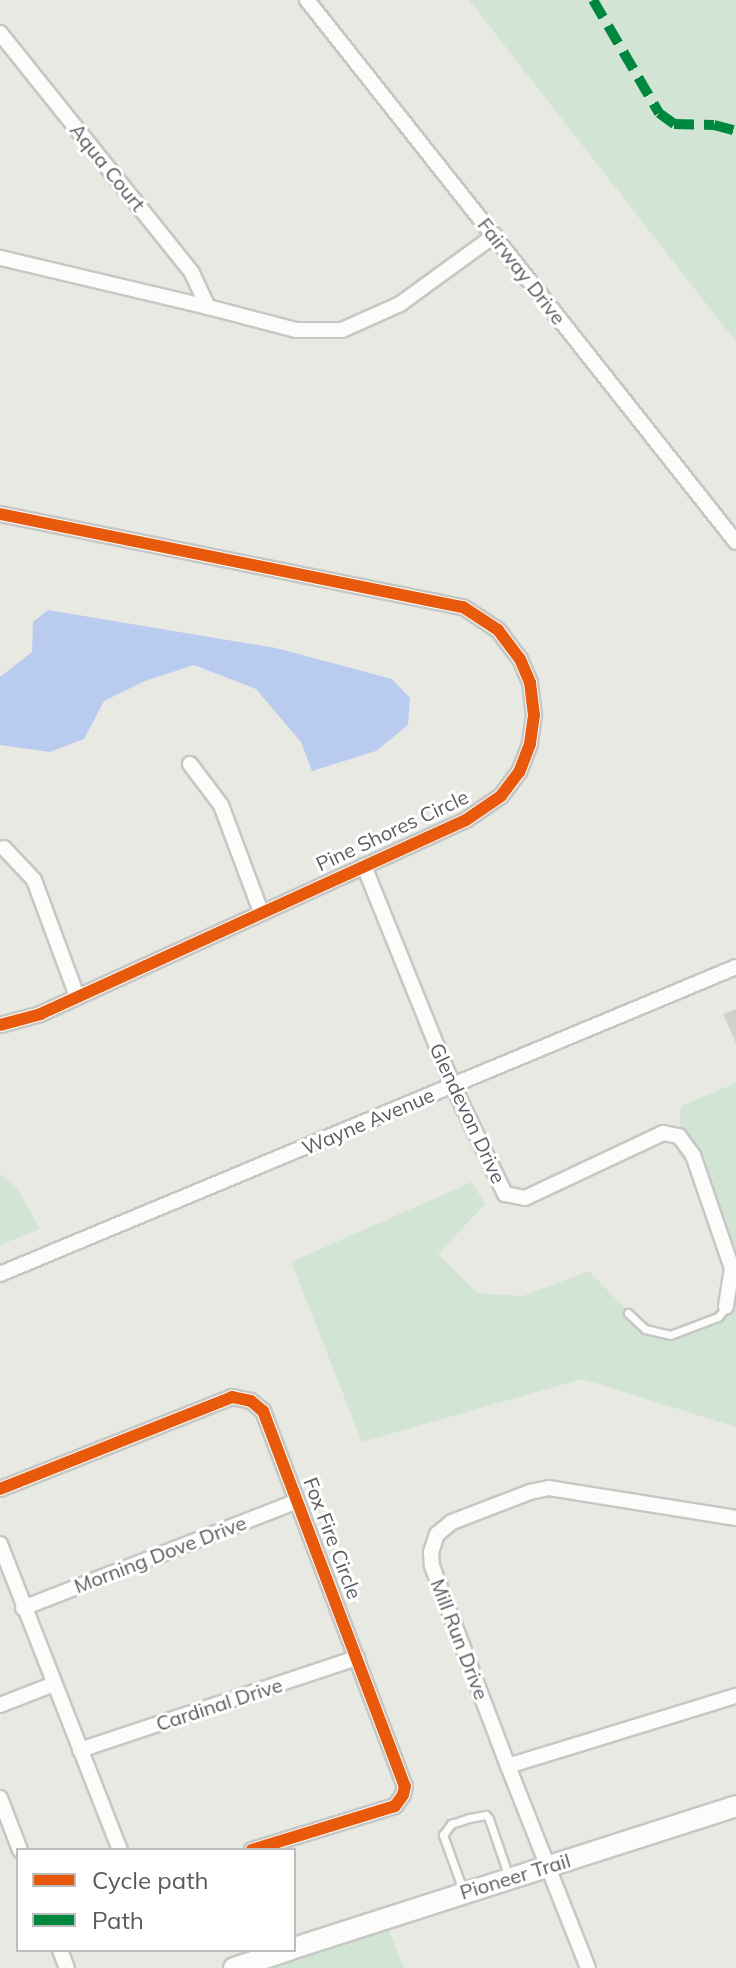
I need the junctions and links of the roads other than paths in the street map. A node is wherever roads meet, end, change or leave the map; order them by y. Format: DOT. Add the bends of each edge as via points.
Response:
graph roads {
  1 [pos="307,0"];
  2 [pos="0,33"];
  3 [pos="495,235"];
  4 [pos="0,258"];
  5 [pos="208,307"];
  6 [pos="0,514"];
  7 [pos="736,542"];
  8 [pos="190,764"];
  9 [pos="4,848"];
  10 [pos="364,866"];
  11 [pos="261,912"];
  12 [pos="736,967"];
  13 [pos="77,996"];
  14 [pos="6,1024"];
  15 [pos="453,1086"];
  16 [pos="0,1274"];
  17 [pos="726,1307"];
  18 [pos="628,1313"];
  19 [pos="0,1489"];
  20 [pos="297,1501"];
  21 [pos="736,1518"];
  22 [pos="0,1544"];
  23 [pos="23,1608"];
  24 [pos="357,1658"];
  25 [pos="54,1684"];
  26 [pos="736,1696"];
  27 [pos="0,1705"];
  28 [pos="80,1750"];
  29 [pos="508,1766"];
  30 [pos="0,1798"];
  31 [pos="736,1806"];
  32 [pos="19,1848"];
  33 [pos="119,1848"];
  34 [pos="258,1848"];
  35 [pos="548,1866"];
  36 [pos="509,1878"];
  37 [pos="463,1892"];
  38 [pos="296,1947"];
  39 [pos="282,1952"];
  40 [pos="234,1968"];
  41 [pos="588,1968"];
  1 -- 3 [label="street, Fairway Drive"];
  2 -- 5 [label="street, Aqua Court" via="192,273"];
  3 -- 5 [label="street" via="400,304 342,330 296,330"];
  3 -- 7 [label="street, Fairway Drive"];
  4 -- 5 [label="street"];
  6 -- 10 [label="street, Pine Shores Circle" via="437,600 463,607 498,630 530,683 534,715 519,772 501,796 466,820"];
  8 -- 11 [label="street" via="221,805"];
  9 -- 13 [label="street" via="34,880"];
  10 -- 11 [label="street, Pine Shores Circle"];
  10 -- 15 [label="street, Glendevon Drive"];
  11 -- 13 [label="street, Pine Shores Circle"];
  12 -- 15 [label="street, Wayne Avenue"];
  13 -- 14 [label="street, Pine Shores Circle"];
  15 -- 16 [label="street, Wayne Avenue"];
  15 -- 17 [label="street, Glendevon Drive" via="505,1194 525,1198 663,1133 679,1136 693,1155 732,1268"];
  17 -- 18 [label="lane" via="718,1317 670,1335 645,1329"];
  19 -- 20 [label="street, Fox Fire Circle" via="232,1397 251,1401 263,1411"];
  20 -- 23 [label="street, Morning Dove Drive"];
  20 -- 24 [label="street, Fox Fire Circle"];
  21 -- 29 [label="street, Mill Run Drive" via="549,1488 452,1522 437,1534 432,1566"];
  22 -- 23 [label="street"];
  23 -- 25 [label="street"];
  24 -- 28 [label="street, Cardinal Drive"];
  24 -- 34 [label="street, Fox Fire Circle" via="405,1786 403,1795 395,1806"];
  25 -- 27 [label="street"];
  25 -- 28 [label="street"];
  26 -- 29 [label="street"];
  28 -- 33 [label="street"];
  29 -- 35 [label="street, Mill Run Drive"];
  30 -- 32 [label="street"];
  31 -- 35 [label="street, Pioneer Trail"];
  35 -- 36 [label="street, Pioneer Trail"];
  35 -- 41 [label="street, Mill Run Drive"];
  36 -- 37 [label="street, Pioneer Trail"];
  36 -- 37 [label="lane" via="489,1819 469,1818 451,1824 443,1835"];
  37 -- 38 [label="street, Pioneer Trail"];
  39 -- 40 [label="street, Pioneer Trail"];
}
